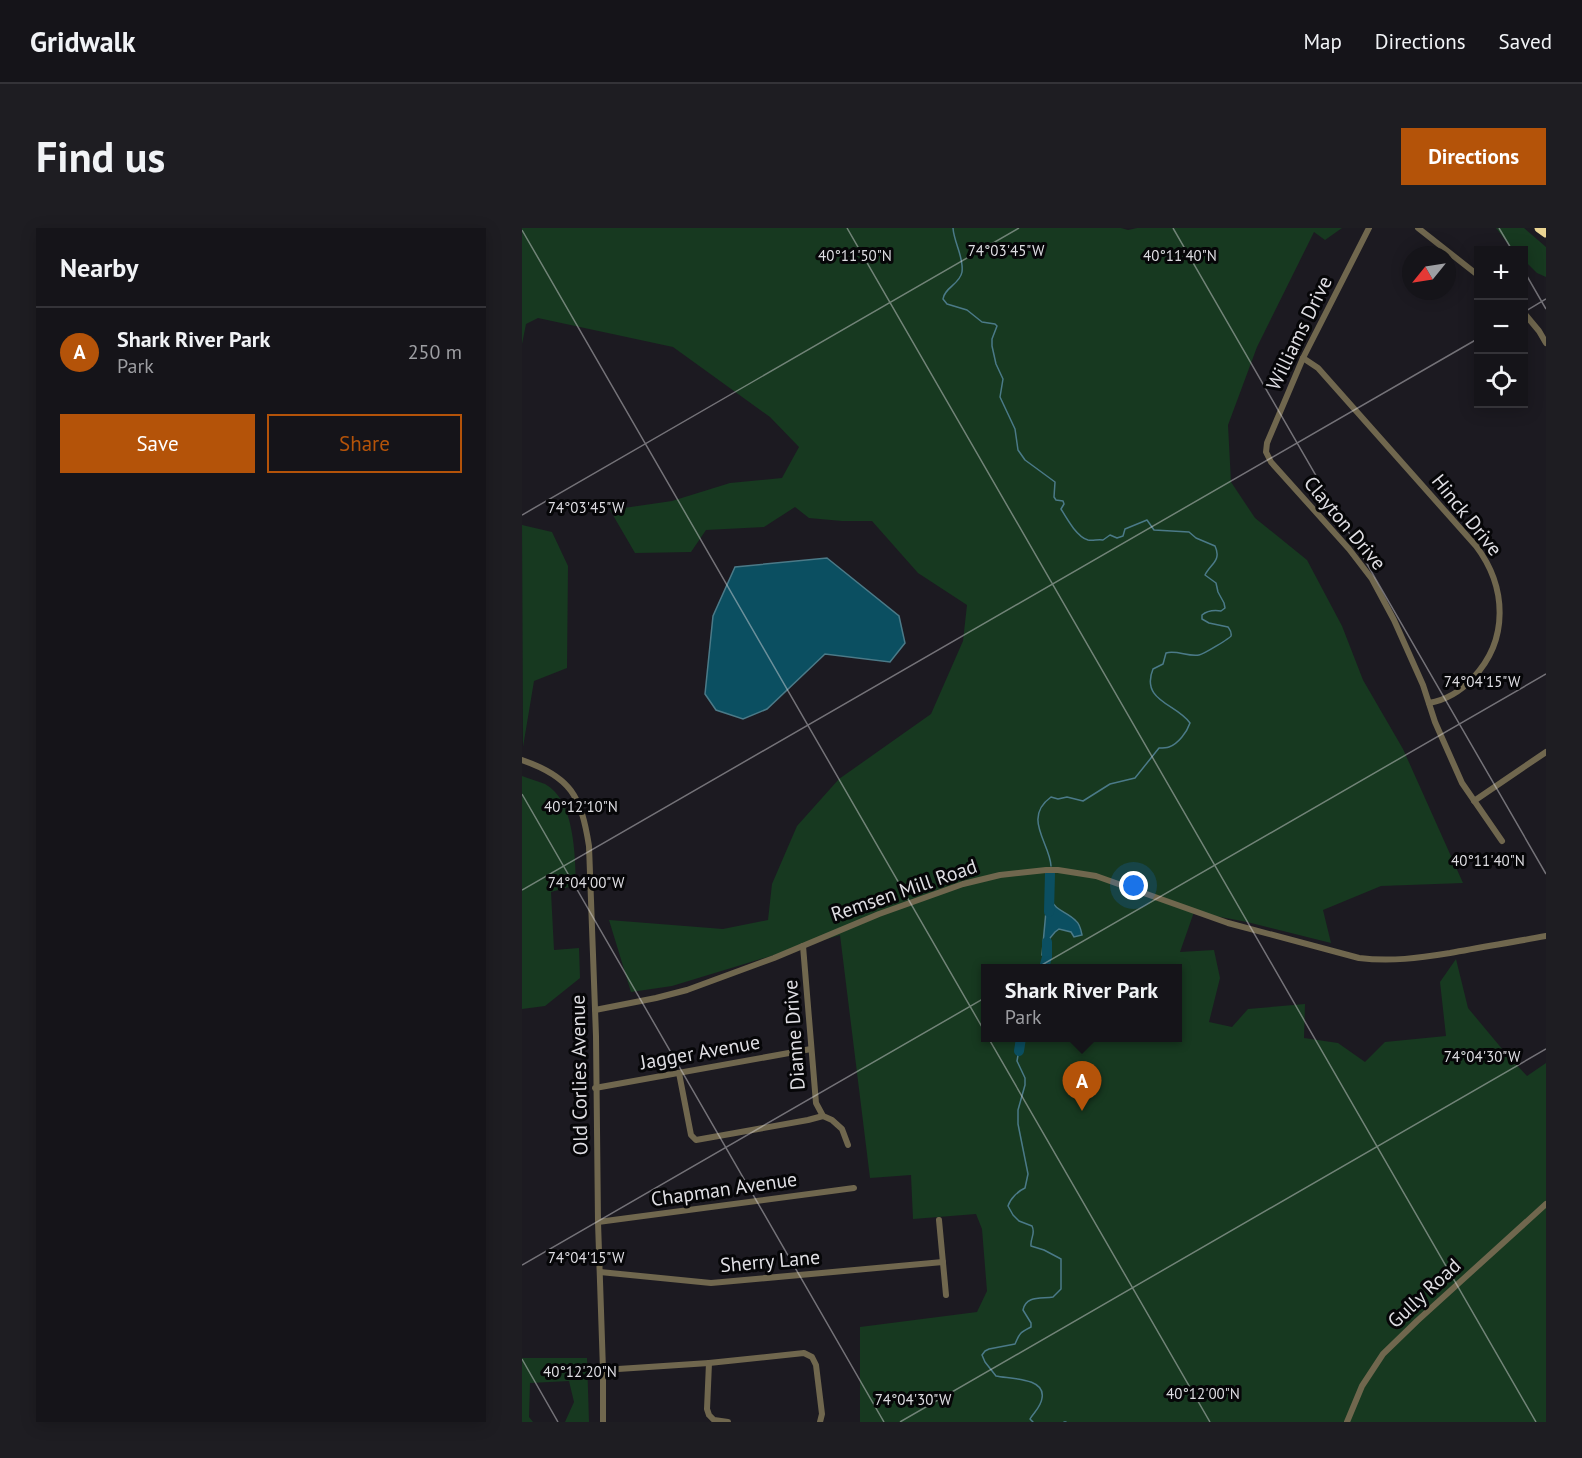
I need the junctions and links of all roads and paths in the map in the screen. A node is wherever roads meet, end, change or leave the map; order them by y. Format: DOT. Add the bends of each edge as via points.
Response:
graph roads {
  1 [pos="1369,228"];
  2 [pos="1418,228"];
  3 [pos="1474,272"];
  4 [pos="1528,318"];
  5 [pos="1546,344"];
  6 [pos="1304,358"];
  7 [pos="1267,455"];
  8 [pos="1429,703"];
  9 [pos="1546,752"];
  10 [pos="522,760"];
  11 [pos="1474,801"];
  12 [pos="1502,841"];
  13 [pos="1546,936"];
  14 [pos="803,946"];
  15 [pos="595,1010"];
  16 [pos="811,1049"];
  17 [pos="679,1073"];
  18 [pos="596,1088"];
  19 [pos="823,1116"];
  20 [pos="848,1145"];
  21 [pos="854,1188"];
  22 [pos="1546,1204"];
  23 [pos="939,1220"];
  24 [pos="598,1222"];
  25 [pos="943,1262"];
  26 [pos="600,1272"];
  27 [pos="946,1295"];
  28 [pos="709,1363"];
  29 [pos="603,1370"];
  30 [pos="603,1422"];
  31 [pos="728,1422"];
  32 [pos="820,1422"];
  33 [pos="1347,1422"];
  1 -- 6 [label="street, Williams Drive"];
  2 -- 3 [label="street"];
  4 -- 5 [label="street"];
  6 -- 7 [label="street, Williams Drive" via="1267,443"];
  6 -- 8 [label="street, Hinck Drive" via="1318,368 1476,546 1494,578 1500,617 1489,656 1462,688"];
  7 -- 8 [label="street, Clayton Drive" via="1372,579"];
  8 -- 11 [label="street, Clayton Drive" via="1448,754"];
  9 -- 11 [label="street"];
  10 -- 15 [label="street, Old Corlies Avenue" via="558,776 581,809 590,863"];
  11 -- 12 [label="street, Clayton Drive"];
  13 -- 14 [label="street, Remsen Mill Road" via="1419,958 1359,958 1228,922 1095,876 1046,870 963,884"];
  14 -- 15 [label="street, Remsen Mill Road" via="687,990"];
  14 -- 16 [label="street, Dianne Drive"];
  15 -- 18 [label="street, Old Corlies Avenue"];
  16 -- 17 [label="street, Jagger Avenue"];
  16 -- 19 [label="street, Dianne Drive" via="816,1103"];
  17 -- 18 [label="street, Jagger Avenue"];
  17 -- 19 [label="street" via="691,1135 696,1140"];
  18 -- 24 [label="street, Old Corlies Avenue"];
  19 -- 20 [label="street" via="842,1129"];
  21 -- 24 [label="street, Chapman Avenue"];
  22 -- 33 [label="street, Gully Road" via="1383,1354 1362,1386"];
  23 -- 25 [label="street"];
  24 -- 26 [label="street, Old Corlies Avenue"];
  25 -- 26 [label="street, Sherry Lane" via="711,1283"];
  25 -- 27 [label="street"];
  26 -- 29 [label="street, Old Corlies Avenue"];
  28 -- 29 [label="street"];
  28 -- 31 [label="street" via="708,1412 714,1420"];
  28 -- 32 [label="street" via="808,1354 817,1372"];
  29 -- 30 [label="street, Old Corlies Avenue"];
}
